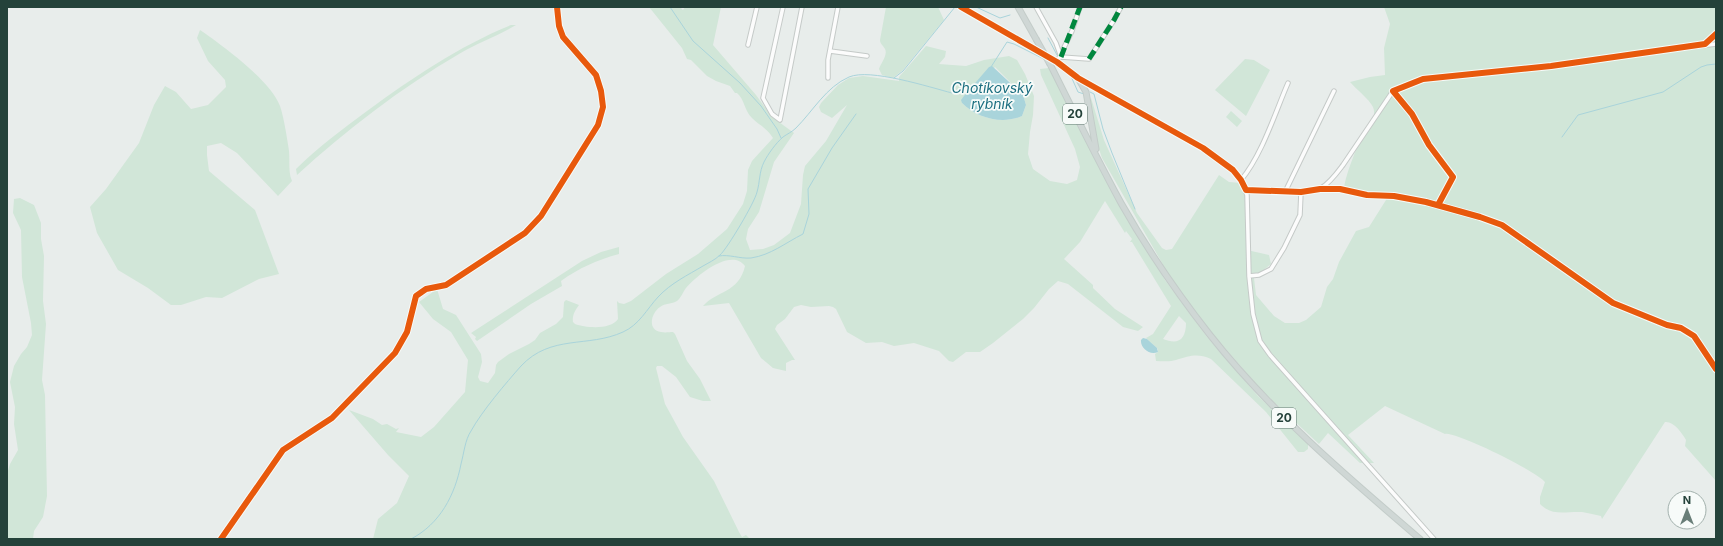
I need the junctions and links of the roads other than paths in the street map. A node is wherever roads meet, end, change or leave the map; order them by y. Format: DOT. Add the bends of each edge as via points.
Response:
graph roads {
  1 [pos="557,7"];
  2 [pos="757,7"];
  3 [pos="783,7"];
  4 [pos="802,7"];
  5 [pos="838,7"];
  6 [pos="961,7"];
  7 [pos="1018,7"];
  8 [pos="1036,7"];
  9 [pos="1080,7"];
  10 [pos="1121,7"];
  11 [pos="1716,34"];
  12 [pos="1705,44"];
  13 [pos="1716,44"];
  14 [pos="748,45"];
  15 [pos="830,51"];
  16 [pos="867,56"];
  17 [pos="1061,57"];
  18 [pos="1058,62"];
  19 [pos="828,78"];
  20 [pos="1078,78"];
  21 [pos="1288,83"];
  22 [pos="1334,92"];
  23 [pos="1100,164"];
  24 [pos="1241,180"];
  25 [pos="1246,190"];
  26 [pos="1286,190"];
  27 [pos="1301,192"];
  28 [pos="1249,276"];
  29 [pos="221,539"];
  30 [pos="1420,539"];
  31 [pos="1434,539"];
  1 -- 29 [label="street" via="563,37 598,80 604,107 598,125 541,216 525,233 446,285 426,289 416,296 407,332 395,353 332,418 283,450"];
  2 -- 14 [label="street"];
  3 -- 4 [label="street" via="763,98 772,114 780,120"];
  5 -- 15 [label="street"];
  6 -- 18 [label="street"];
  7 -- 23 [label="main road, 20, bridge"];
  8 -- 17 [label="street"];
  9 -- 17 [label="street"];
  10 -- 17 [label="street" via="1089,59"];
  11 -- 12 [label="street"];
  12 -- 13 [label="street"];
  12 -- 27 [label="street" via="1545,67 1423,79 1398,87 1335,175 1320,189"];
  15 -- 16 [label="street"];
  15 -- 19 [label="street"];
  17 -- 18 [label="street"];
  18 -- 20 [label="street"];
  20 -- 23 [label="main road" via="1086,92"];
  20 -- 24 [label="street" via="1203,148 1229,166"];
  21 -- 24 [label="street" via="1259,152"];
  22 -- 26 [label="street"];
  23 -- 30 [label="main road, 20" via="1160,266 1235,365 1309,442"];
  24 -- 25 [label="street"];
  25 -- 26 [label="street"];
  25 -- 28 [label="street"];
  26 -- 27 [label="street"];
  27 -- 28 [label="street" via="1300,215 1284,248 1271,268 1259,275"];
  28 -- 31 [label="street" via="1255,325 1264,347"];
}
